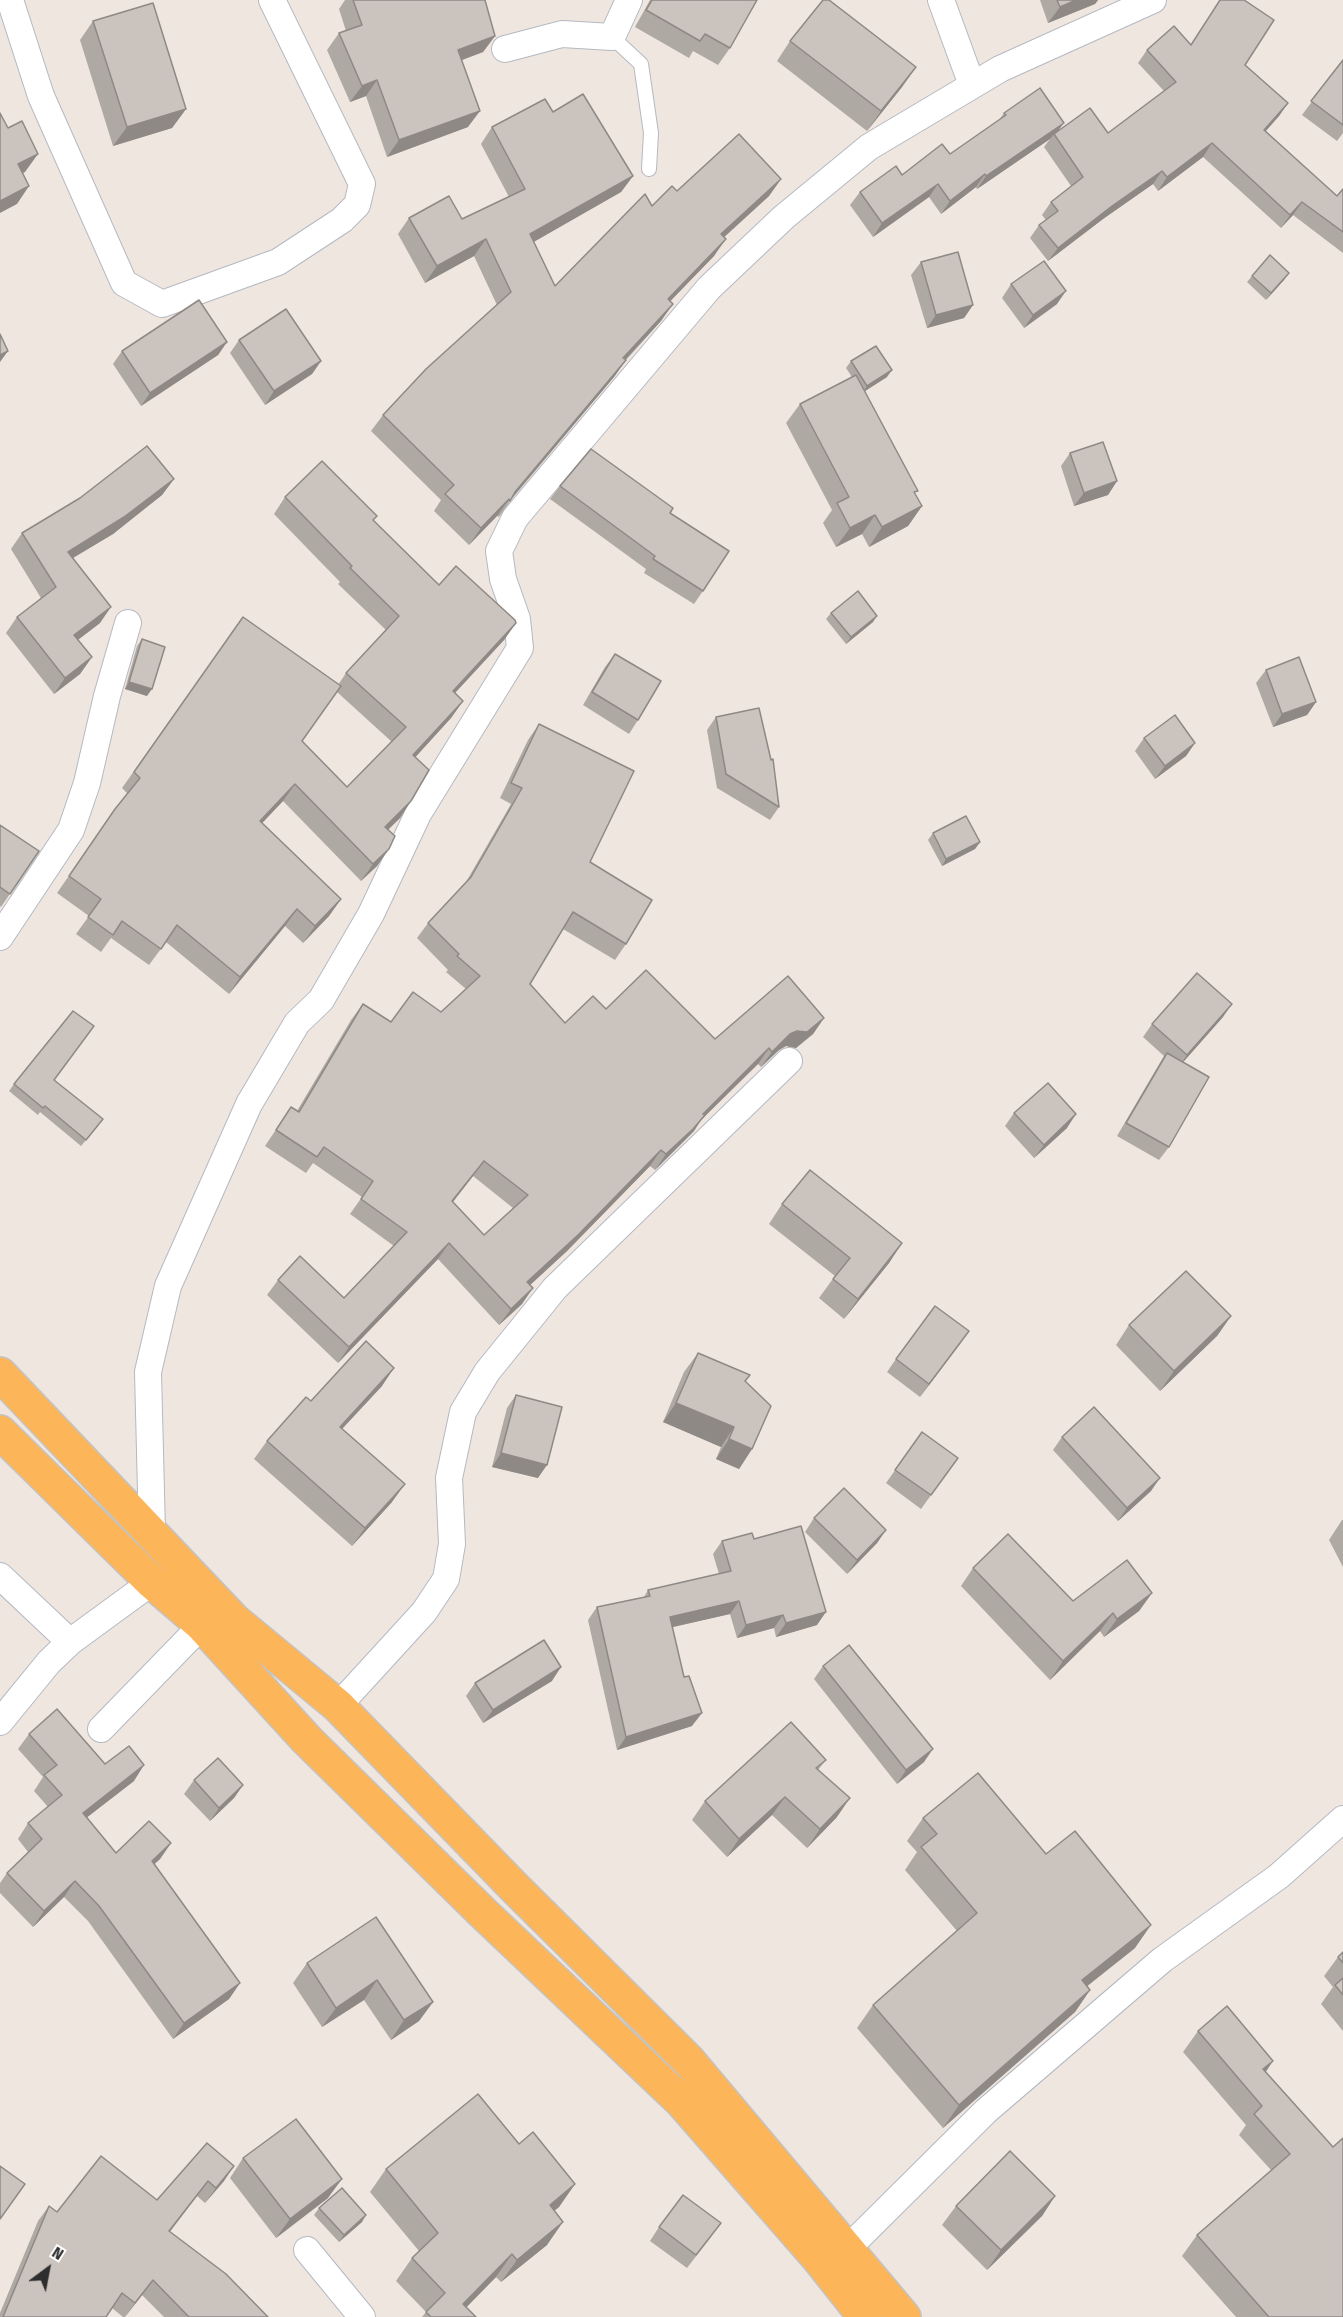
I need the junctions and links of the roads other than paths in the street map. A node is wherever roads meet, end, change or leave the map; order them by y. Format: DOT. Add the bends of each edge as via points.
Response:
graph roads {
  1 [pos="10,0"];
  2 [pos="272,0"];
  3 [pos="629,0"];
  4 [pos="941,0"];
  5 [pos="1153,0"];
  6 [pos="612,37"];
  7 [pos="505,49"];
  8 [pos="968,75"];
  9 [pos="649,169"];
  10 [pos="128,623"];
  11 [pos="0,937"];
  12 [pos="789,1061"];
  13 [pos="0,1374"];
  14 [pos="0,1432"];
  15 [pos="152,1532"];
  16 [pos="0,1576"];
  17 [pos="152,1582"];
  18 [pos="202,1625"];
  19 [pos="70,1642"];
  20 [pos="338,1706"];
  21 [pos="0,1722"];
  22 [pos="101,1729"];
  23 [pos="1343,1819"];
  24 [pos="847,2249"];
  25 [pos="307,2250"];
  26 [pos="362,2317"];
  27 [pos="865,2317"];
  28 [pos="904,2317"];
  1 -- 2 [label="street" via="41,96 124,283 162,304 278,262 342,220 357,205 362,184"];
  3 -- 6 [label="street"];
  4 -- 8 [label="street"];
  5 -- 8 [label="street" via="1000,69"];
  6 -- 7 [label="street" via="562,34"];
  6 -- 9 [label="lane" via="641,64 651,133"];
  8 -- 15 [label="street" via="869,147 784,217 709,288 515,518 499,550 503,579 517,619 520,648 418,814 371,914 321,1000 297,1023 249,1104 168,1286 148,1372"];
  10 -- 11 [label="street" via="71,830"];
  12 -- 20 [label="street" via="555,1288 487,1372 463,1412 449,1478 452,1544 446,1579 424,1612"];
  13 -- 15 [label="main road"];
  14 -- 17 [label="main road"];
  15 -- 20 [label="main road" via="234,1620"];
  16 -- 19 [label="street"];
  17 -- 18 [label="main road"];
  17 -- 19 [label="street"];
  18 -- 22 [label="street"];
  18 -- 27 [label="main road" via="315,1748 681,2101"];
  19 -- 21 [label="street"];
  20 -- 24 [label="main road" via="689,2061"];
  23 -- 24 [label="street" via="1279,1876 1162,1960 986,2111"];
  24 -- 28 [label="main road"];
  25 -- 26 [label="street"];
}
